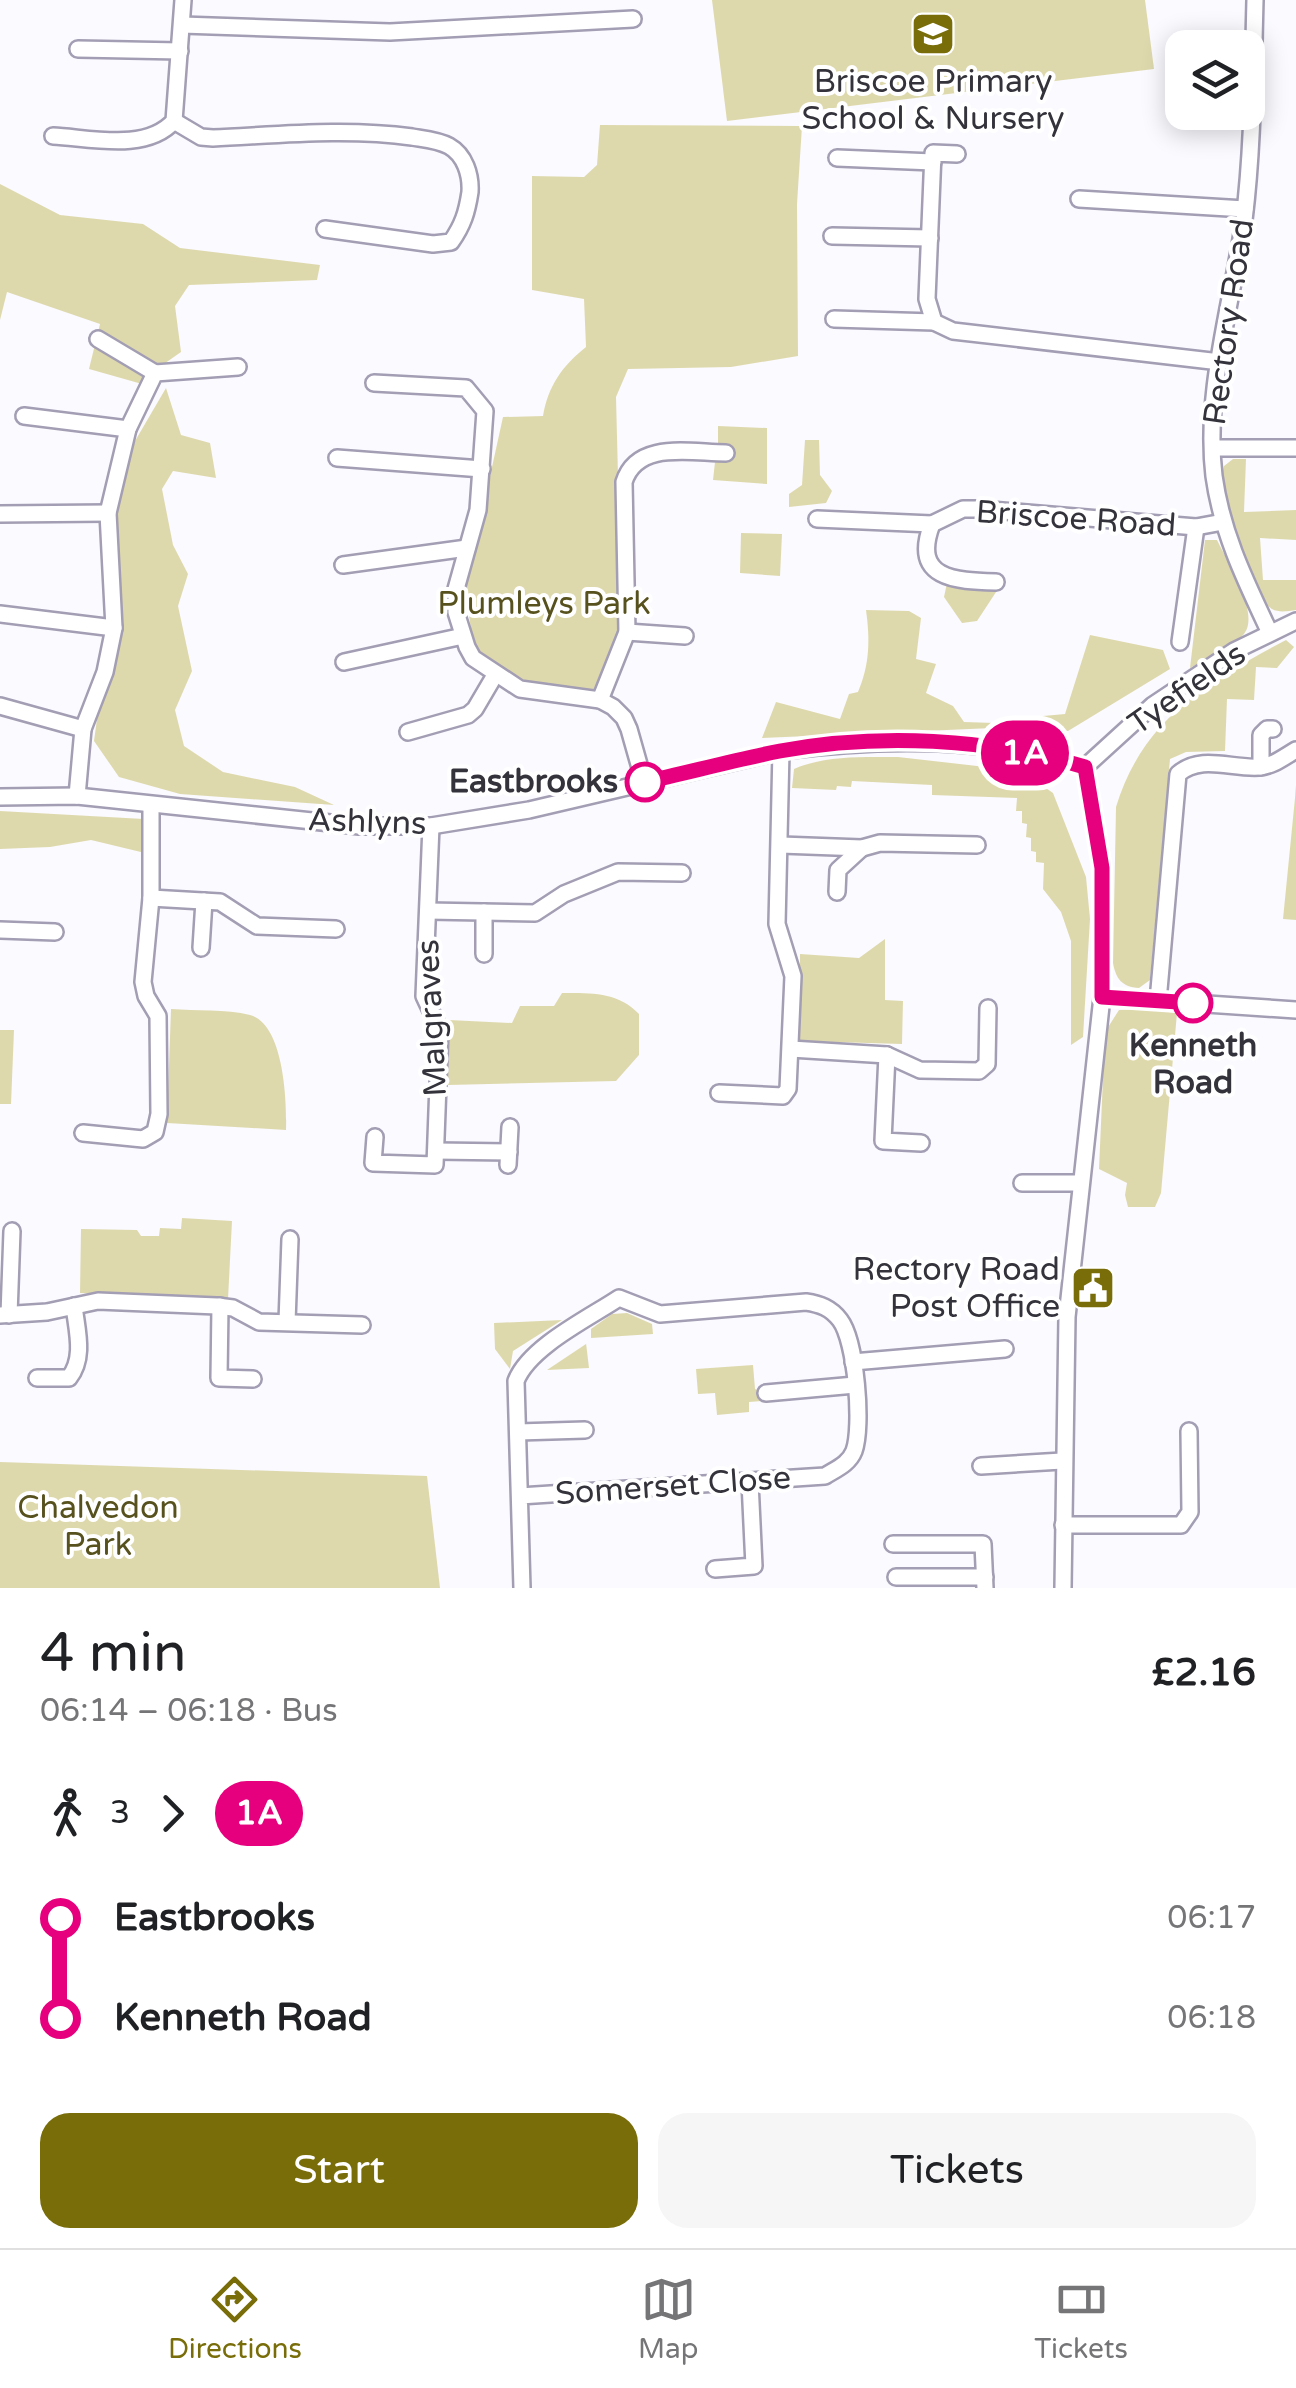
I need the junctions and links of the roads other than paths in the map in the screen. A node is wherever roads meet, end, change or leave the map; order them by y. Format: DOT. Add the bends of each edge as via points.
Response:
graph roads {
  1 [pos="184,0"];
  2 [pos="1255,0"];
  3 [pos="633,19"];
  4 [pos="182,24"];
  5 [pos="78,49"];
  6 [pos="180,51"];
  7 [pos="174,121"];
  8 [pos="52,136"];
  9 [pos="957,154"];
  10 [pos="837,158"];
  11 [pos="933,158"];
  12 [pos="1079,199"];
  13 [pos="1245,209"];
  14 [pos="325,228"];
  15 [pos="832,236"];
  16 [pos="930,238"];
  17 [pos="834,319"];
  18 [pos="934,322"];
  19 [pos="98,339"];
  20 [pos="1220,362"];
  21 [pos="238,367"];
  22 [pos="154,373"];
  23 [pos="374,383"];
  24 [pos="24,416"];
  25 [pos="128,429"];
  26 [pos="1213,448"];
  27 [pos="1296,448"];
  28 [pos="726,453"];
  29 [pos="336,458"];
  30 [pos="482,469"];
  31 [pos="108,513"];
  32 [pos="0,514"];
  33 [pos="817,519"];
  34 [pos="1223,522"];
  35 [pos="932,524"];
  36 [pos="1196,527"];
  37 [pos="467,548"];
  38 [pos="342,565"];
  39 [pos="996,582"];
  40 [pos="0,614"];
  41 [pos="1296,621"];
  42 [pos="114,628"];
  43 [pos="627,632"];
  44 [pos="1270,634"];
  45 [pos="463,636"];
  46 [pos="685,636"];
  47 [pos="1180,642"];
  48 [pos="344,662"];
  49 [pos="496,674"];
  50 [pos="600,700"];
  51 [pos="0,706"];
  52 [pos="1274,729"];
  53 [pos="83,730"];
  54 [pos="408,732"];
  55 [pos="1296,750"];
  56 [pos="781,751"];
  57 [pos="1085,767"];
  58 [pos="1260,767"];
  59 [pos="644,782"];
  60 [pos="0,796"];
  61 [pos="77,796"];
  62 [pos="151,805"];
  63 [pos="430,826"];
  64 [pos="781,844"];
  65 [pos="978,845"];
  66 [pos="862,848"];
  67 [pos="682,872"];
  68 [pos="837,892"];
  69 [pos="151,898"];
  70 [pos="204,901"];
  71 [pos="428,911"];
  72 [pos="484,912"];
  73 [pos="336,929"];
  74 [pos="0,930"];
  75 [pos="55,932"];
  76 [pos="201,948"];
  77 [pos="484,954"];
  78 [pos="1102,997"];
  79 [pos="1158,1001"];
  80 [pos="988,1008"];
  81 [pos="1296,1010"];
  82 [pos="791,1049"];
  83 [pos="887,1055"];
  84 [pos="719,1093"];
  85 [pos="510,1127"];
  86 [pos="83,1133"];
  87 [pos="374,1136"];
  88 [pos="921,1143"];
  89 [pos="436,1151"];
  90 [pos="1022,1182"];
  91 [pos="1081,1183"];
  92 [pos="12,1231"];
  93 [pos="290,1238"];
  94 [pos="74,1306"];
  95 [pos="220,1306"];
  96 [pos="4,1315"];
  97 [pos="287,1322"];
  98 [pos="362,1326"];
  99 [pos="1005,1349"];
  100 [pos="853,1362"];
  101 [pos="36,1378"];
  102 [pos="253,1379"];
  103 [pos="855,1385"];
  104 [pos="766,1393"];
  105 [pos="584,1430"];
  106 [pos="1189,1431"];
  107 [pos="518,1432"];
  108 [pos="1062,1461"];
  109 [pos="981,1466"];
  110 [pos="750,1482"];
  111 [pos="520,1496"];
  112 [pos="1063,1525"];
  113 [pos="892,1544"];
  114 [pos="714,1568"];
  115 [pos="896,1577"];
  116 [pos="985,1583"];
  117 [pos="522,1588"];
  118 [pos="1062,1588"];
  1 -- 4 [label="street"];
  2 -- 13 [label="street, Rectory Road"];
  3 -- 4 [label="street" via="390,32"];
  4 -- 6 [label="street"];
  5 -- 6 [label="street"];
  6 -- 7 [label="street"];
  7 -- 8 [label="street" via="149,138"];
  7 -- 14 [label="street" via="212,138 342,132 426,140 455,150 468,170 464,222 451,242"];
  9 -- 11 [label="street"];
  10 -- 11 [label="street"];
  11 -- 16 [label="street"];
  12 -- 13 [label="street"];
  13 -- 20 [label="street, Rectory Road"];
  15 -- 16 [label="street"];
  16 -- 18 [label="street" via="927,300"];
  17 -- 18 [label="street"];
  18 -- 20 [label="street" via="953,331"];
  19 -- 22 [label="street"];
  20 -- 26 [label="street, Rectory Road"];
  21 -- 22 [label="street"];
  22 -- 25 [label="street"];
  23 -- 30 [label="street" via="466,388 486,415"];
  24 -- 25 [label="street"];
  25 -- 31 [label="street"];
  26 -- 27 [label="street"];
  26 -- 34 [label="street, Rectory Road"];
  28 -- 43 [label="street" via="650,453 627,473"];
  29 -- 30 [label="street"];
  30 -- 37 [label="street"];
  31 -- 32 [label="street"];
  31 -- 42 [label="street"];
  33 -- 35 [label="street, Briscoe Road"];
  34 -- 36 [label="street, Briscoe Road"];
  34 -- 44 [label="street, Rectory Road"];
  35 -- 36 [label="street, Briscoe Road" via="979,509"];
  35 -- 39 [label="street, Briscoe Road" via="925,541 936,572 958,582"];
  36 -- 47 [label="street"];
  37 -- 38 [label="street"];
  37 -- 45 [label="street" via="456,601"];
  40 -- 42 [label="street"];
  41 -- 44 [label="street, Tyefields"];
  42 -- 53 [label="street"];
  43 -- 46 [label="street"];
  43 -- 50 [label="street"];
  44 -- 57 [label="street, Tyefields" via="1153,706"];
  45 -- 48 [label="street"];
  45 -- 49 [label="street" via="473,658"];
  49 -- 50 [label="street" via="530,692"];
  49 -- 54 [label="street" via="468,715"];
  50 -- 59 [label="street" via="624,718"];
  51 -- 53 [label="street"];
  52 -- 58 [label="street" via="1262,736"];
  53 -- 61 [label="street"];
  55 -- 58 [label="street"];
  56 -- 57 [label="street, Ashlyns" via="906,742 982,746"];
  56 -- 59 [label="street, Ashlyns"];
  56 -- 64 [label="street"];
  57 -- 78 [label="street" via="1102,868"];
  58 -- 79 [label="street" via="1199,763 1178,774"];
  59 -- 63 [label="street, Ashlyns"];
  60 -- 61 [label="street, Ashlyns"];
  61 -- 62 [label="street, Ashlyns"];
  62 -- 63 [label="street, Ashlyns" via="359,826"];
  62 -- 69 [label="street"];
  63 -- 71 [label="street, Malgraves"];
  64 -- 66 [label="street"];
  64 -- 82 [label="street" via="777,924 792,968"];
  65 -- 66 [label="street"];
  66 -- 68 [label="street" via="838,870"];
  67 -- 72 [label="street" via="618,872 534,913"];
  69 -- 70 [label="street"];
  69 -- 86 [label="street" via="143,982 158,1016 155,1132 143,1139"];
  70 -- 73 [label="street" via="220,902 258,926"];
  70 -- 76 [label="street"];
  71 -- 72 [label="street"];
  71 -- 89 [label="street, Malgraves" via="424,996 440,1030"];
  72 -- 77 [label="street"];
  74 -- 75 [label="street"];
  78 -- 79 [label="street"];
  78 -- 91 [label="street"];
  79 -- 81 [label="street"];
  80 -- 83 [label="street" via="988,1064 979,1071 920,1070"];
  82 -- 83 [label="street"];
  82 -- 84 [label="street" via="787,1094"];
  83 -- 88 [label="street" via="882,1142"];
  85 -- 89 [label="street" via="508,1159"];
  87 -- 89 [label="street" via="374,1163 435,1166"];
  90 -- 91 [label="street"];
  91 -- 108 [label="street"];
  92 -- 96 [label="street"];
  93 -- 97 [label="street"];
  94 -- 95 [label="street"];
  94 -- 96 [label="street"];
  94 -- 101 [label="street" via="76,1369 68,1378"];
  95 -- 97 [label="street" via="256,1322"];
  95 -- 102 [label="street" via="220,1378"];
  97 -- 98 [label="street"];
  99 -- 100 [label="street"];
  100 -- 103 [label="street"];
  100 -- 107 [label="street" via="846,1328 820,1304 660,1314 619,1298 542,1349 520,1372"];
  103 -- 104 [label="street"];
  103 -- 110 [label="street, Somerset Close" via="857,1431 846,1463 825,1476"];
  105 -- 107 [label="street"];
  106 -- 112 [label="street" via="1187,1522"];
  107 -- 111 [label="street"];
  108 -- 109 [label="street"];
  108 -- 112 [label="street"];
  110 -- 111 [label="street, Somerset Close"];
  110 -- 114 [label="street" via="754,1566"];
  111 -- 117 [label="street"];
  112 -- 118 [label="street"];
  113 -- 116 [label="street" via="983,1544"];
  115 -- 116 [label="street"];
}
